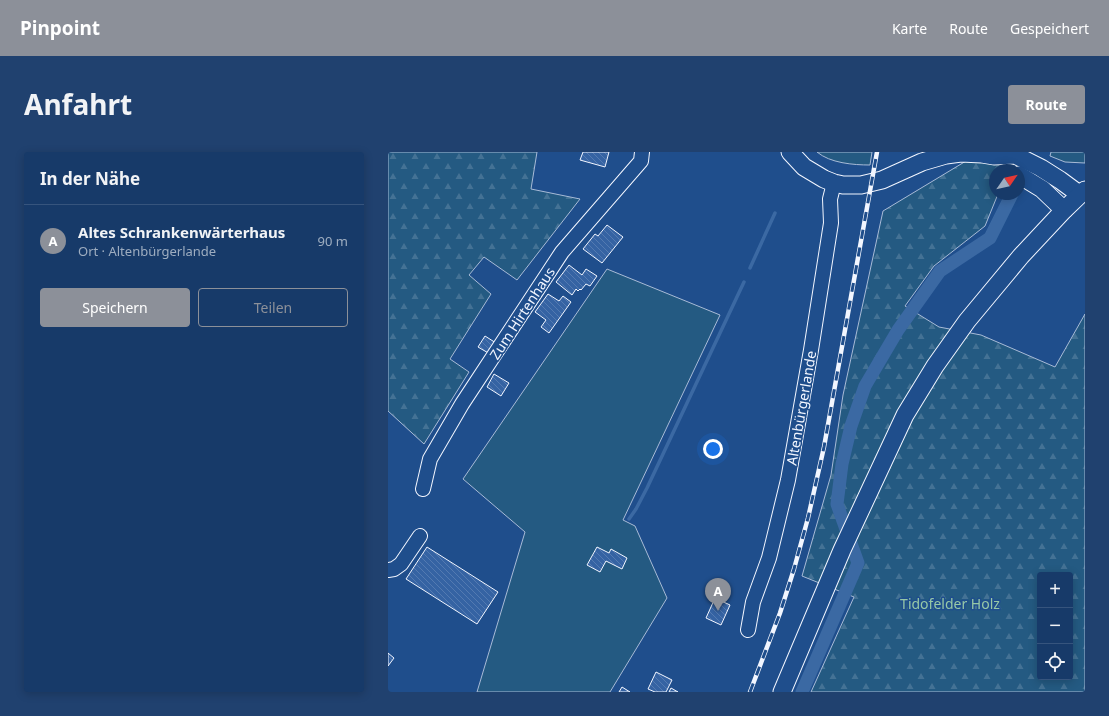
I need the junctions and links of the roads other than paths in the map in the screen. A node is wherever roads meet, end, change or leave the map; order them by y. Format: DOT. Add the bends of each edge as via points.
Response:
graph roads {
  1 [pos="642,152"];
  2 [pos="790,152"];
  3 [pos="994,154"];
  4 [pos="1011,163"];
  5 [pos="1026,179"];
  6 [pos="834,183"];
  7 [pos="1082,192"];
  8 [pos="1064,210"];
  9 [pos="423,489"];
  10 [pos="420,536"];
  11 [pos="388,570"];
  12 [pos="748,630"];
  13 [pos="782,692"];
  1 -- 9 [label="street, Zum Hirtenhaus" via="641,161 562,252 462,404 430,459"];
  2 -- 6 [label="main road" via="804,166"];
  3 -- 4 [label="main road"];
  3 -- 6 [label="main road" via="946,155 922,162 871,184"];
  4 -- 7 [label="main road" via="1041,168"];
  5 -- 8 [label="main road" via="1042,189"];
  6 -- 12 [label="street, Altenbürgerlande" via="830,199 831,223 788,480 769,558 753,602"];
  7 -- 8 [label="main road"];
  8 -- 13 [label="main road" via="1007,272 967,321 905,415 842,550"];
  10 -- 11 [label="street" via="401,564"];
}
